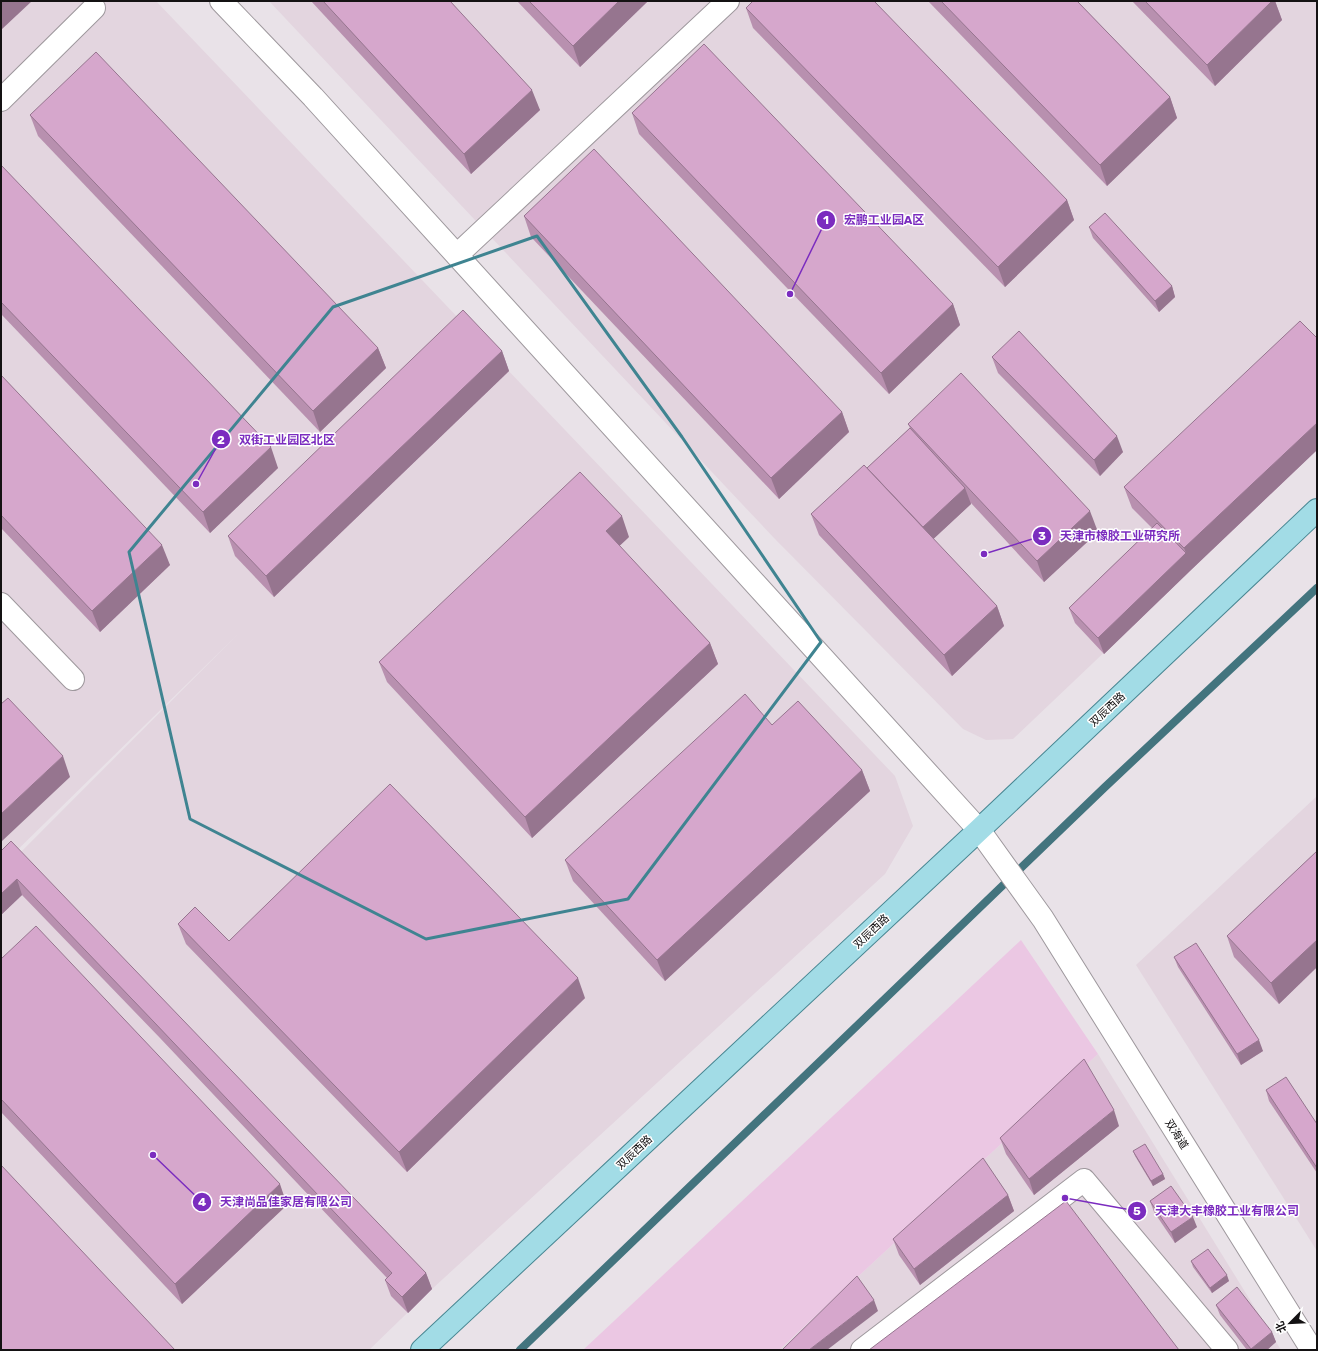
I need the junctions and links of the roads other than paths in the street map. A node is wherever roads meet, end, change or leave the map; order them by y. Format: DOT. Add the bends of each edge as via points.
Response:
graph roads {
  1 [pos="221,1"];
  2 [pos="728,1"];
  3 [pos="94,8"];
  4 [pos="1,100"];
  5 [pos="457,255"];
  6 [pos="1317,510"];
  7 [pos="1,604"];
  8 [pos="73,679"];
  9 [pos="980,830"];
  10 [pos="1309,1349"];
  11 [pos="422,1350"];
  12 [pos="862,1350"];
  13 [pos="1227,1350"];
  1 -- 5 [label="street, 双海道" via="313,97"];
  2 -- 5 [label="street"];
  3 -- 4 [label="street"];
  5 -- 9 [label="street, 双海道"];
  6 -- 9 [label="main road, 双辰西路"];
  7 -- 8 [label="street"];
  9 -- 10 [label="street, 双海道" via="1043,919"];
  9 -- 11 [label="main road, 双辰西路"];
  12 -- 13 [label="street" via="1084,1180"];
}
